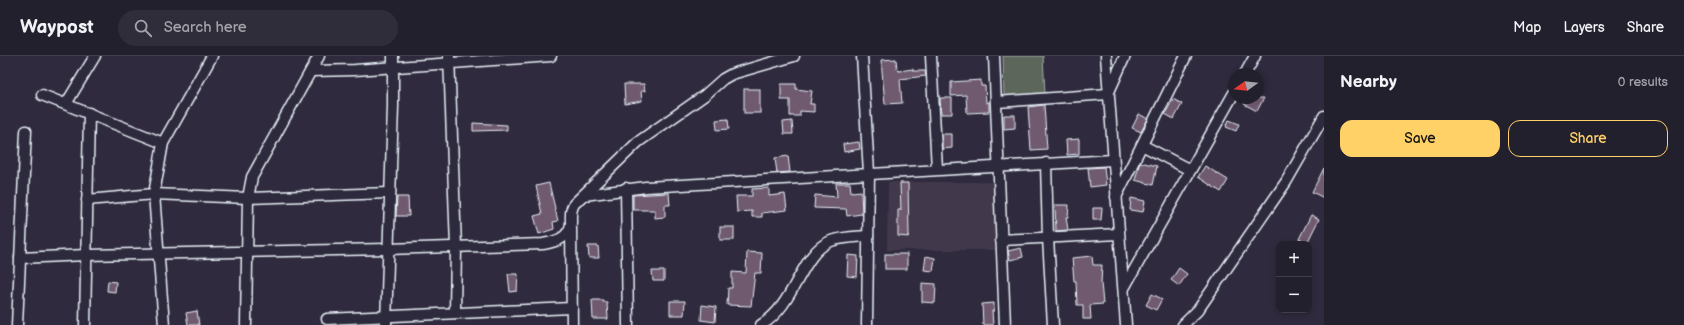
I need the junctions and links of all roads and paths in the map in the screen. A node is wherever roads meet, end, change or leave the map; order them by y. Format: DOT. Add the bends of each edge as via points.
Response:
graph roads {
  1 [pos="95,56"];
  2 [pos="212,56"];
  3 [pos="319,56"];
  4 [pos="392,56"];
  5 [pos="552,56"];
  6 [pos="794,56"];
  7 [pos="862,56"];
  8 [pos="931,56"];
  9 [pos="994,56"];
  10 [pos="1106,56"];
  11 [pos="1125,56"];
  12 [pos="1186,56"];
  13 [pos="1255,56"];
  14 [pos="449,60"];
  15 [pos="393,67"];
  16 [pos="1248,68"];
  17 [pos="311,71"];
  18 [pos="1108,94"];
  19 [pos="42,95"];
  20 [pos="997,102"];
  21 [pos="66,104"];
  22 [pos="1228,104"];
  23 [pos="89,112"];
  24 [pos="1324,116"];
  25 [pos="26,131"];
  26 [pos="163,143"];
  27 [pos="1142,145"];
  28 [pos="1113,160"];
  29 [pos="1046,163"];
  30 [pos="998,166"];
  31 [pos="937,169"];
  32 [pos="1190,170"];
  33 [pos="869,173"];
  34 [pos="626,188"];
  35 [pos="390,193"];
  36 [pos="154,194"];
  37 [pos="584,195"];
  38 [pos="248,198"];
  39 [pos="1116,198"];
  40 [pos="87,200"];
  41 [pos="571,225"];
  42 [pos="1118,234"];
  43 [pos="868,236"];
  44 [pos="1048,238"];
  45 [pos="1001,240"];
  46 [pos="456,247"];
  47 [pos="387,249"];
  48 [pos="247,252"];
  49 [pos="159,253"];
  50 [pos="86,255"];
  51 [pos="20,258"];
  52 [pos="1124,288"];
  53 [pos="572,308"];
  54 [pos="455,313"];
  55 [pos="327,319"];
  56 [pos="386,321"];
  57 [pos="17,325"];
  58 [pos="85,325"];
  59 [pos="164,325"];
  60 [pos="246,325"];
  61 [pos="572,325"];
  62 [pos="628,325"];
  63 [pos="761,325"];
  64 [pos="867,325"];
  65 [pos="1005,325"];
  66 [pos="1053,325"];
  67 [pos="1126,325"];
  68 [pos="1183,325"];
  1 -- 21 [label="street"];
  2 -- 26 [label="street"];
  3 -- 17 [label="street"];
  4 -- 15 [label="street"];
  5 -- 14 [label="street"];
  6 -- 37 [label="street" via="723,78 705,95 638,142"];
  7 -- 33 [label="street"];
  8 -- 31 [label="street"];
  9 -- 20 [label="street"];
  10 -- 18 [label="street"];
  11 -- 18 [label="street"];
  12 -- 27 [label="street"];
  13 -- 16 [label="street"];
  14 -- 15 [label="street"];
  14 -- 46 [label="street"];
  15 -- 17 [label="street"];
  15 -- 35 [label="street"];
  17 -- 38 [label="street" via="252,177"];
  18 -- 20 [label="street"];
  18 -- 28 [label="street"];
  19 -- 21 [label="street"];
  20 -- 30 [label="street"];
  21 -- 23 [label="street"];
  22 -- 32 [label="street"];
  23 -- 26 [label="street"];
  23 -- 40 [label="street"];
  24 -- 68 [label="street" via="1286,182 1198,310"];
  25 -- 51 [label="street"];
  26 -- 36 [label="street"];
  27 -- 32 [label="street"];
  27 -- 39 [label="street"];
  28 -- 29 [label="street"];
  28 -- 39 [label="street"];
  29 -- 30 [label="street"];
  29 -- 44 [label="street"];
  30 -- 31 [label="street"];
  30 -- 45 [label="street"];
  31 -- 33 [label="street"];
  32 -- 52 [label="street"];
  33 -- 34 [label="street"];
  33 -- 43 [label="street"];
  34 -- 37 [label="street"];
  34 -- 62 [label="street"];
  35 -- 38 [label="street"];
  35 -- 47 [label="street"];
  36 -- 38 [label="street"];
  36 -- 40 [label="street"];
  36 -- 49 [label="street"];
  37 -- 41 [label="street" via="570,210"];
  38 -- 48 [label="street"];
  39 -- 42 [label="street"];
  40 -- 50 [label="street"];
  41 -- 46 [label="street" via="556,242"];
  41 -- 53 [label="street"];
  42 -- 44 [label="street"];
  42 -- 52 [label="street"];
  43 -- 63 [label="street" via="832,241 816,251 783,306"];
  43 -- 64 [label="street"];
  44 -- 45 [label="street"];
  44 -- 66 [label="street"];
  45 -- 65 [label="street"];
  46 -- 47 [label="street"];
  46 -- 54 [label="street"];
  47 -- 48 [label="street"];
  47 -- 56 [label="street"];
  48 -- 49 [label="street"];
  48 -- 60 [label="street"];
  49 -- 50 [label="street"];
  49 -- 59 [label="street"];
  50 -- 51 [label="street"];
  50 -- 58 [label="street"];
  51 -- 57 [label="street"];
  52 -- 67 [label="street"];
  53 -- 54 [label="street"];
  53 -- 61 [label="street"];
  54 -- 56 [label="street"];
  55 -- 56 [label="street"];
}
